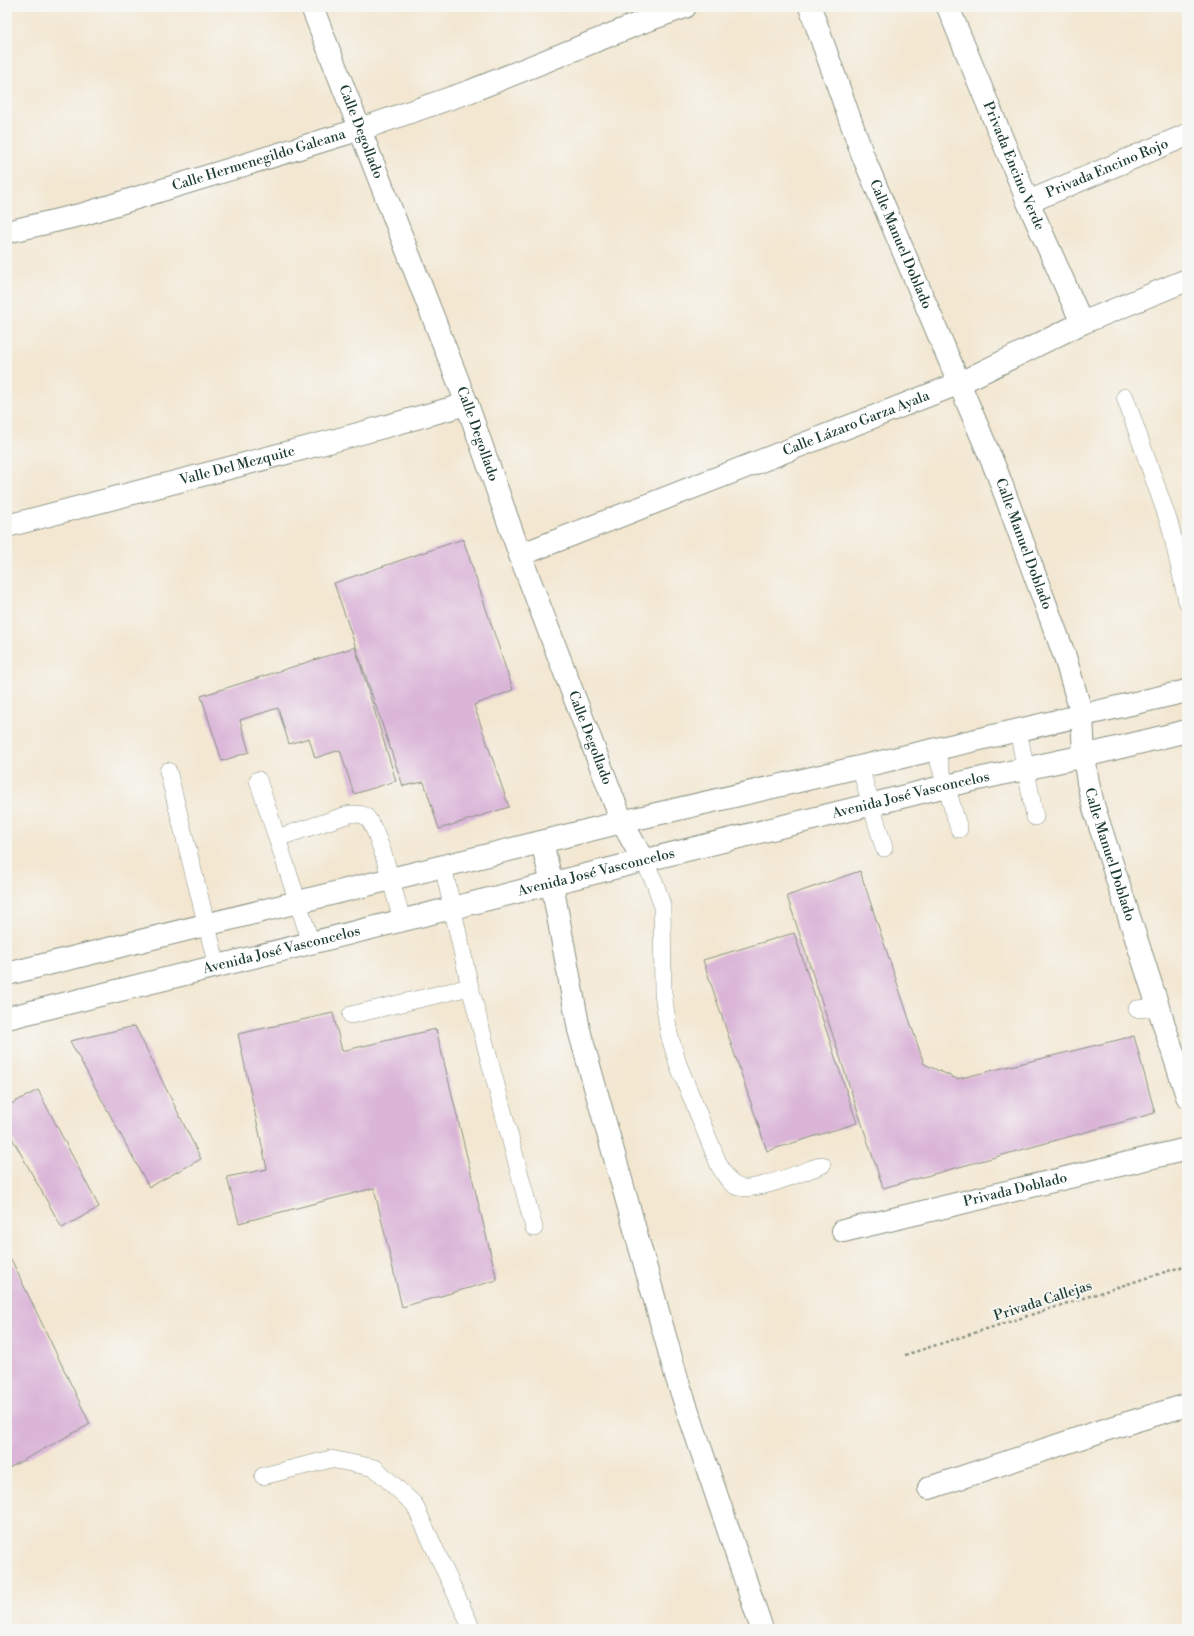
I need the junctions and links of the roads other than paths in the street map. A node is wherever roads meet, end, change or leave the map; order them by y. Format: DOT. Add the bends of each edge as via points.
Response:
graph roads {
  1 [pos="312,7"];
  2 [pos="686,7"];
  3 [pos="810,7"];
  4 [pos="948,7"];
  5 [pos="361,130"];
  6 [pos="1187,135"];
  7 [pos="1028,202"];
  8 [pos="7,232"];
  9 [pos="1187,280"];
  10 [pos="1082,323"];
  11 [pos="960,383"];
  12 [pos="1125,397"];
  13 [pos="467,404"];
  14 [pos="7,526"];
  15 [pos="520,555"];
  16 [pos="1187,600"];
  17 [pos="1187,691"];
  18 [pos="1082,715"];
  19 [pos="1018,730"];
  20 [pos="1187,731"];
  21 [pos="935,749"];
  22 [pos="1084,756"];
  23 [pos="860,767"];
  24 [pos="1025,768"];
  25 [pos="168,770"];
  26 [pos="258,780"];
  27 [pos="946,786"];
  28 [pos="870,805"];
  29 [pos="1035,816"];
  30 [pos="622,822"];
  31 [pos="959,829"];
  32 [pos="277,838"];
  33 [pos="542,842"];
  34 [pos="884,848"];
  35 [pos="643,860"];
  36 [pos="443,866"];
  37 [pos="390,879"];
  38 [pos="552,884"];
  39 [pos="297,902"];
  40 [pos="452,909"];
  41 [pos="402,921"];
  42 [pos="205,924"];
  43 [pos="311,943"];
  44 [pos="217,966"];
  45 [pos="7,974"];
  46 [pos="470,987"];
  47 [pos="1159,1007"];
  48 [pos="1137,1009"];
  49 [pos="351,1015"];
  50 [pos="7,1018"];
  51 [pos="1187,1096"];
  52 [pos="1187,1149"];
  53 [pos="822,1165"];
  54 [pos="534,1228"];
  55 [pos="842,1231"];
  56 [pos="1187,1405"];
  57 [pos="263,1476"];
  58 [pos="929,1488"];
  59 [pos="472,1629"];
  60 [pos="762,1629"];
  1 -- 5 [label="street, Calle Degollado"];
  2 -- 5 [label="street, Calle Hermenegildo Galeana" via="471,91"];
  3 -- 11 [label="street, Calle Manuel Doblado" via="863,156"];
  4 -- 7 [label="street, Privada Encino Verde"];
  5 -- 8 [label="street, Calle Hermenegildo Galeana" via="84,214"];
  5 -- 13 [label="street, Calle Degollado"];
  6 -- 7 [label="street, Privada Encino Rojo"];
  7 -- 10 [label="street, Privada Encino Verde"];
  9 -- 10 [label="street, Calle Lázaro Garza Ayala"];
  10 -- 11 [label="street, Calle Lázaro Garza Ayala"];
  11 -- 15 [label="street, Calle Lázaro Garza Ayala"];
  11 -- 18 [label="street, Calle Manuel Doblado" via="1004,490 1065,657"];
  12 -- 16 [label="lane" via="1170,525"];
  13 -- 14 [label="street, Valle Del Mezquite"];
  13 -- 15 [label="street, Calle Degollado"];
  15 -- 30 [label="street, Calle Degollado"];
  17 -- 18 [label="street"];
  18 -- 19 [label="street"];
  18 -- 22 [label="street, Calle Manuel Doblado"];
  19 -- 21 [label="street"];
  19 -- 24 [label="lane"];
  20 -- 22 [label="street, Avenida José Vasconcelos"];
  21 -- 23 [label="street"];
  21 -- 27 [label="lane"];
  22 -- 24 [label="street, Avenida José Vasconcelos"];
  22 -- 47 [label="street, Calle Manuel Doblado" via="1094,808"];
  23 -- 28 [label="lane"];
  23 -- 30 [label="street"];
  24 -- 27 [label="street, Avenida José Vasconcelos"];
  24 -- 29 [label="lane"];
  25 -- 42 [label="lane"];
  26 -- 32 [label="lane"];
  27 -- 28 [label="street, Avenida José Vasconcelos"];
  27 -- 31 [label="lane"];
  28 -- 34 [label="lane"];
  28 -- 35 [label="street, Avenida José Vasconcelos"];
  30 -- 33 [label="street"];
  30 -- 35 [label="street, Calle Degollado"];
  32 -- 37 [label="lane" via="350,814 366,816 372,825"];
  32 -- 39 [label="lane"];
  33 -- 36 [label="street"];
  33 -- 38 [label="street"];
  35 -- 38 [label="street, Avenida José Vasconcelos"];
  35 -- 53 [label="lane" via="655,883 662,905 663,992 669,1034 678,1064 726,1178 734,1186 758,1187"];
  36 -- 37 [label="street"];
  36 -- 40 [label="lane"];
  37 -- 39 [label="street"];
  37 -- 41 [label="lane"];
  38 -- 40 [label="street, Avenida José Vasconcelos"];
  38 -- 60 [label="street" via="579,1030 677,1379"];
  39 -- 42 [label="street"];
  39 -- 43 [label="lane"];
  40 -- 41 [label="street, Avenida José Vasconcelos"];
  40 -- 46 [label="lane"];
  41 -- 43 [label="street, Avenida José Vasconcelos"];
  42 -- 44 [label="lane"];
  42 -- 45 [label="street"];
  43 -- 44 [label="street, Avenida José Vasconcelos"];
  44 -- 50 [label="street, Avenida José Vasconcelos"];
  46 -- 49 [label="lane"];
  46 -- 54 [label="lane"];
  47 -- 48 [label="lane"];
  47 -- 51 [label="street, Calle Manuel Doblado"];
  52 -- 55 [label="street, Privada Doblado"];
  56 -- 58 [label="street"];
  57 -- 59 [label="lane" via="331,1459 375,1468 414,1504"];
}
